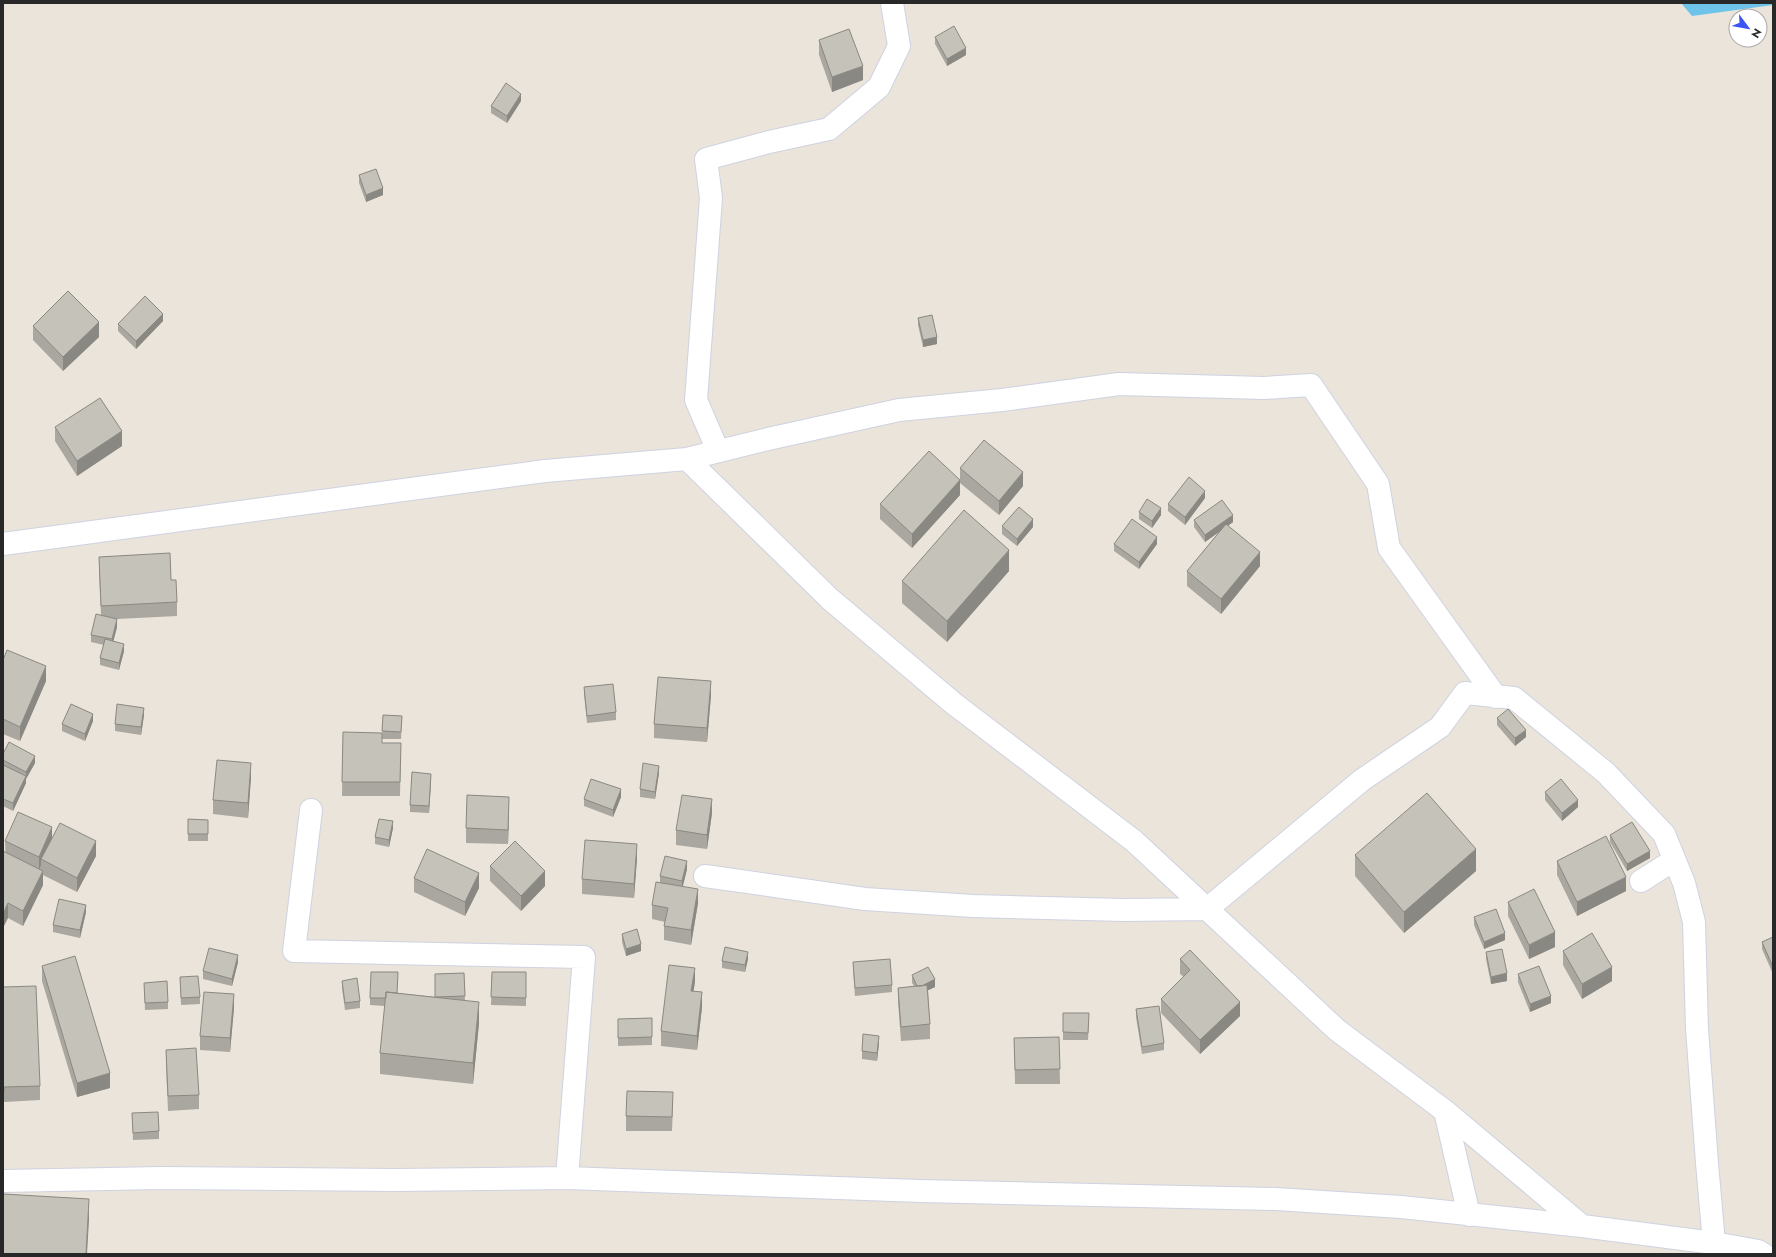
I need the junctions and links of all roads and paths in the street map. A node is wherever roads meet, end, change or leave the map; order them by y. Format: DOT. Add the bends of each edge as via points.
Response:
graph roads {
  1 [pos="892,3"];
  2 [pos="718,451"];
  3 [pos="687,459"];
  4 [pos="3,544"];
  5 [pos="1496,697"];
  6 [pos="311,810"];
  7 [pos="1674,860"];
  8 [pos="704,876"];
  9 [pos="1641,881"];
  10 [pos="1206,909"];
  11 [pos="1445,1111"];
  12 [pos="567,1178"];
  13 [pos="3,1180"];
  14 [pos="1470,1214"];
  15 [pos="1582,1226"];
  16 [pos="1714,1243"];
  17 [pos="1763,1254"];
  1 -- 2 [label="street" via="899,46 879,87 840,120 829,129 706,159 711,198 696,400"];
  2 -- 3 [label="street"];
  2 -- 5 [label="street" via="899,410 1002,400 1119,384 1264,388 1312,385 1378,484 1390,548"];
  3 -- 4 [label="street" via="545,471"];
  3 -- 10 [label="street" via="830,599 953,703 1134,841"];
  5 -- 7 [label="street" via="1514,698 1606,773 1664,834"];
  5 -- 10 [label="street" via="1465,693 1440,727 1362,780"];
  6 -- 12 [label="street" via="294,951 584,957"];
  7 -- 9 [label="street"];
  7 -- 16 [label="street" via="1684,883 1694,922 1697,1029"];
  8 -- 10 [label="street" via="865,899 973,906 1124,910"];
  10 -- 11 [label="street" via="1337,1030"];
  11 -- 14 [label="street"];
  11 -- 15 [label="street"];
  12 -- 13 [label="street"];
  12 -- 14 [label="street" via="920,1191 1276,1199"];
  14 -- 15 [label="street"];
  15 -- 16 [label="street"];
  16 -- 17 [label="street"];
}
